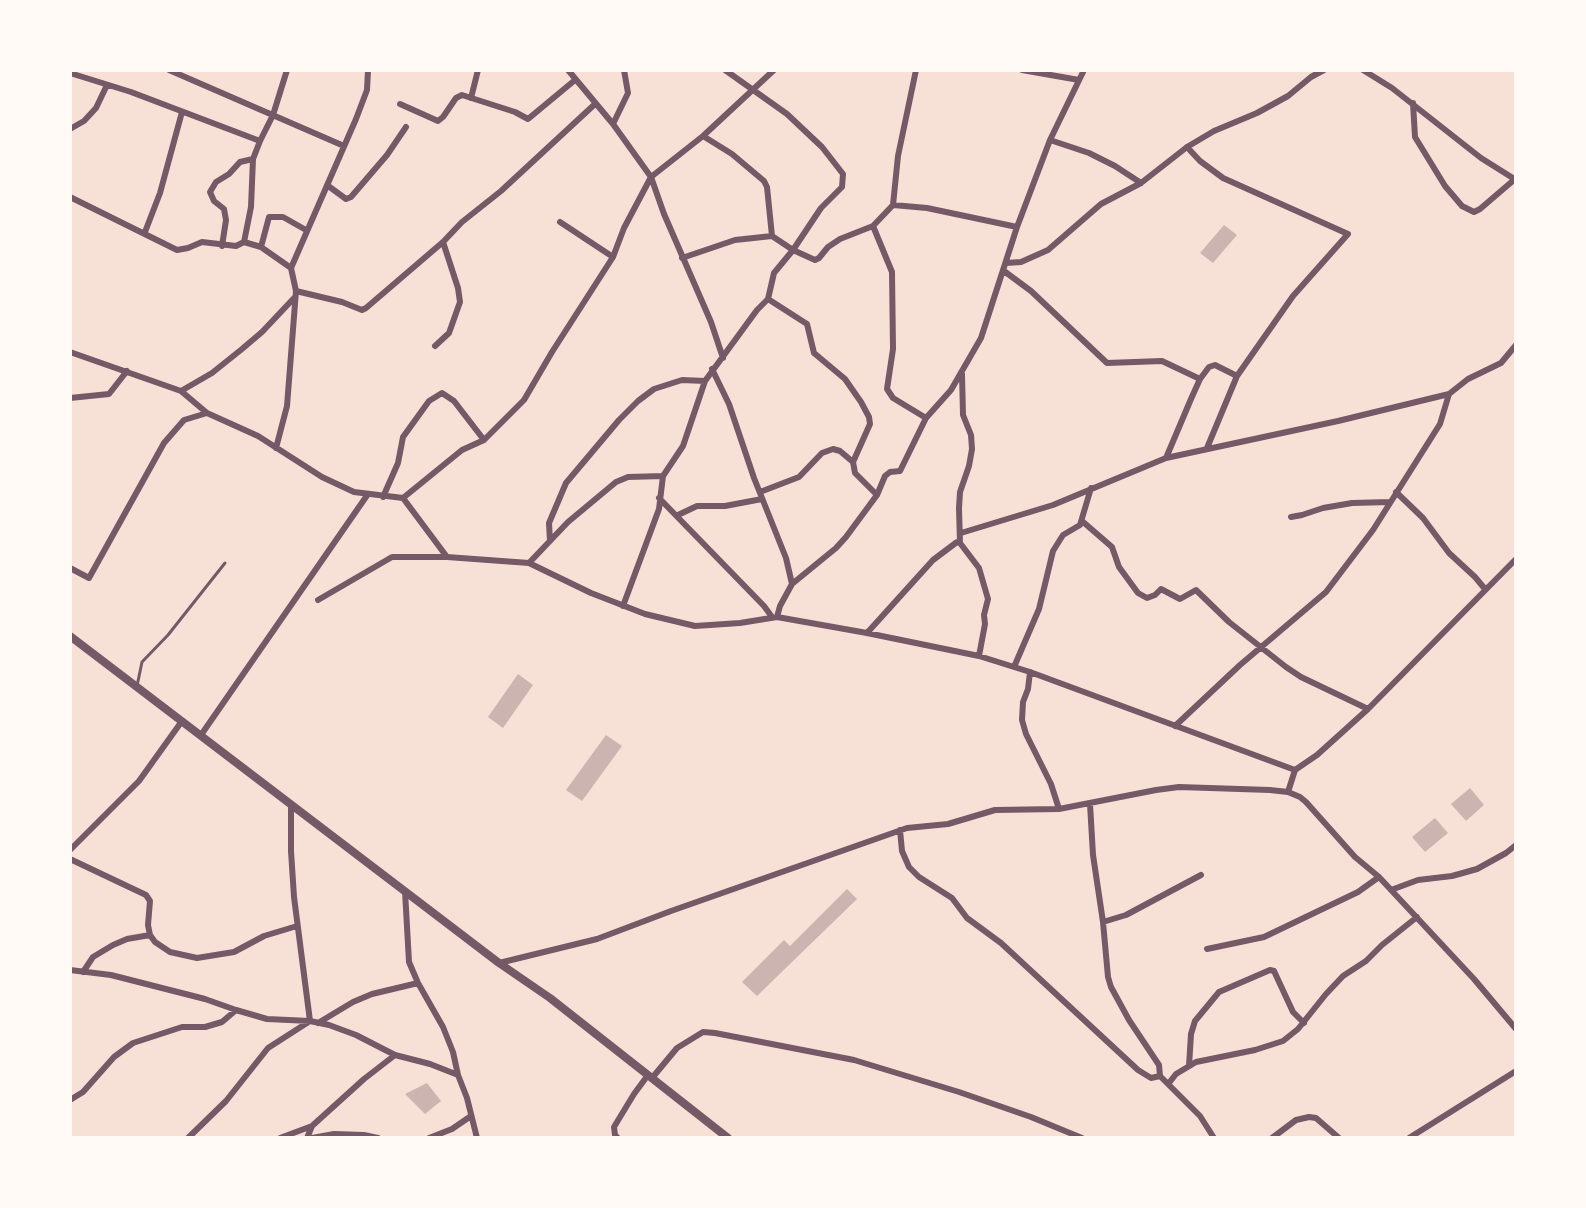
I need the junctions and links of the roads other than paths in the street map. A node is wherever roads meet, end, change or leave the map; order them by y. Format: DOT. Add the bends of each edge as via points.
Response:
graph roads {
  1 [pos="169,70"];
  2 [pos="287,70"];
  3 [pos="368,70"];
  4 [pos="478,70"];
  5 [pos="568,70"];
  6 [pos="624,70"];
  7 [pos="725,70"];
  8 [pos="774,70"];
  9 [pos="916,70"];
  10 [pos="1022,70"];
  11 [pos="1084,70"];
  12 [pos="1324,70"];
  13 [pos="1363,70"];
  14 [pos="70,73"];
  15 [pos="575,80"];
  16 [pos="1079,80"];
  17 [pos="107,85"];
  18 [pos="754,91"];
  19 [pos="471,98"];
  20 [pos="400,104"];
  21 [pos="595,104"];
  22 [pos="1413,104"];
  23 [pos="182,112"];
  24 [pos="273,115"];
  25 [pos="613,124"];
  26 [pos="406,127"];
  27 [pos="70,129"];
  28 [pos="703,136"];
  29 [pos="1050,140"];
  30 [pos="260,141"];
  31 [pos="344,146"];
  32 [pos="1187,147"];
  33 [pos="253,159"];
  34 [pos="651,177"];
  35 [pos="1515,180"];
  36 [pos="1141,183"];
  37 [pos="327,185"];
  38 [pos="70,197"];
  39 [pos="892,205"];
  40 [pos="560,222"];
  41 [pos="873,226"];
  42 [pos="1017,227"];
  43 [pos="306,230"];
  44 [pos="145,232"];
  45 [pos="772,236"];
  46 [pos="244,242"];
  47 [pos="442,242"];
  48 [pos="222,246"];
  49 [pos="261,247"];
  50 [pos="793,250"];
  51 [pos="613,257"];
  52 [pos="682,258"];
  53 [pos="1006,263"];
  54 [pos="291,268"];
  55 [pos="1004,271"];
  56 [pos="295,294"];
  57 [pos="768,299"];
  58 [pos="435,345"];
  59 [pos="1515,345"];
  60 [pos="70,352"];
  61 [pos="1515,354"];
  62 [pos="723,358"];
  63 [pos="1500,363"];
  64 [pos="712,369"];
  65 [pos="962,370"];
  66 [pos="127,371"];
  67 [pos="1237,376"];
  68 [pos="1200,379"];
  69 [pos="705,381"];
  70 [pos="181,391"];
  71 [pos="1449,394"];
  72 [pos="70,399"];
  73 [pos="207,413"];
  74 [pos="926,418"];
  75 [pos="484,440"];
  76 [pos="276,448"];
  77 [pos="1207,448"];
  78 [pos="1166,458"];
  79 [pos="853,462"];
  80 [pos="663,476"];
  81 [pos="1091,488"];
  82 [pos="1396,492"];
  83 [pos="368,494"];
  84 [pos="876,495"];
  85 [pos="761,496"];
  86 [pos="383,497"];
  87 [pos="403,498"];
  88 [pos="659,498"];
  89 [pos="1390,502"];
  90 [pos="678,515"];
  91 [pos="1291,517"];
  92 [pos="1082,521"];
  93 [pos="961,532"];
  94 [pos="550,541"];
  95 [pos="960,543"];
  96 [pos="447,557"];
  97 [pos="1515,559"];
  98 [pos="225,563"];
  99 [pos="529,563"];
  100 [pos="70,568"];
  101 [pos="792,584"];
  102 [pos="1485,590"];
  103 [pos="318,600"];
  104 [pos="623,606"];
  105 [pos="774,617"];
  106 [pos="867,633"];
  107 [pos="70,636"];
  108 [pos="1260,648"];
  109 [pos="979,656"];
  110 [pos="1014,667"];
  111 [pos="1030,672"];
  112 [pos="136,686"];
  113 [pos="1368,709"];
  114 [pos="182,721"];
  115 [pos="1175,726"];
  116 [pos="201,735"];
  117 [pos="1295,770"];
  118 [pos="1288,792"];
  119 [pos="291,804"];
  120 [pos="1090,804"];
  121 [pos="1059,809"];
  122 [pos="900,830"];
  123 [pos="1515,845"];
  124 [pos="70,850"];
  125 [pos="70,859"];
  126 [pos="1201,875"];
  127 [pos="1379,877"];
  128 [pos="1391,890"];
  129 [pos="405,891"];
  130 [pos="1417,917"];
  131 [pos="1103,922"];
  132 [pos="297,926"];
  133 [pos="150,935"];
  134 [pos="1207,949"];
  135 [pos="500,963"];
  136 [pos="70,970"];
  137 [pos="83,972"];
  138 [pos="418,983"];
  139 [pos="236,1010"];
  140 [pos="314,1022"];
  141 [pos="1304,1023"];
  142 [pos="1515,1029"];
  143 [pos="395,1055"];
  144 [pos="1189,1066"];
  145 [pos="1515,1071"];
  146 [pos="458,1076"];
  147 [pos="1160,1076"];
  148 [pos="650,1077"];
  149 [pos="1169,1083"];
  150 [pos="70,1100"];
  151 [pos="471,1116"];
  152 [pos="312,1126"];
  153 [pos="364,1136"];
  154 [pos="188,1137"];
  155 [pos="280,1137"];
  156 [pos="308,1137"];
  157 [pos="312,1137"];
  158 [pos="378,1137"];
  159 [pos="429,1137"];
  160 [pos="477,1137"];
  161 [pos="618,1137"];
  162 [pos="728,1137"];
  163 [pos="1082,1137"];
  164 [pos="1214,1137"];
  165 [pos="1272,1137"];
  166 [pos="1338,1137"];
  167 [pos="1409,1137"];
  1 -- 24 [label="street"];
  2 -- 24 [label="street"];
  3 -- 31 [label="street" via="367,90"];
  4 -- 19 [label="street"];
  5 -- 15 [label="street"];
  6 -- 25 [label="street" via="628,93"];
  7 -- 18 [label="street"];
  8 -- 18 [label="street"];
  9 -- 39 [label="street" via="897,156"];
  10 -- 16 [label="street"];
  11 -- 16 [label="street"];
  12 -- 32 [label="street" via="1288,96"];
  13 -- 22 [label="street"];
  14 -- 17 [label="street"];
  15 -- 19 [label="street" via="528,119"];
  15 -- 21 [label="street"];
  16 -- 29 [label="street"];
  17 -- 23 [label="street"];
  17 -- 27 [label="street" via="96,108"];
  18 -- 28 [label="street"];
  18 -- 50 [label="street" via="787,114 822,147 843,174 842,187 821,208"];
  19 -- 20 [label="street" via="456,98 438,121"];
  21 -- 25 [label="street"];
  21 -- 47 [label="street"];
  22 -- 35 [label="street"];
  22 -- 35 [label="street" via="1415,137 1462,207 1474,212 1480,209"];
  23 -- 30 [label="street"];
  23 -- 44 [label="street"];
  24 -- 30 [label="street"];
  24 -- 31 [label="street"];
  25 -- 34 [label="street"];
  26 -- 37 [label="street" via="351,198 346,199"];
  28 -- 34 [label="street"];
  28 -- 45 [label="street" via="764,181"];
  29 -- 36 [label="street" via="1089,153"];
  29 -- 42 [label="street"];
  30 -- 33 [label="street"];
  31 -- 37 [label="street"];
  32 -- 36 [label="street"];
  32 -- 67 [label="street" via="1223,177 1348,234 1293,296"];
  33 -- 46 [label="street"];
  33 -- 48 [label="street" via="240,162 210,192 224,209"];
  34 -- 51 [label="street"];
  34 -- 52 [label="street"];
  36 -- 53 [label="street" via="1101,204 1048,250 1021,262"];
  37 -- 43 [label="street"];
  38 -- 44 [label="street"];
  39 -- 41 [label="street"];
  39 -- 42 [label="street" via="927,208"];
  40 -- 51 [label="street"];
  41 -- 50 [label="street" via="840,239 815,260"];
  41 -- 74 [label="street" via="892,272 893,349 887,389 893,398"];
  42 -- 53 [label="street"];
  43 -- 49 [label="street" via="283,217 269,217"];
  43 -- 54 [label="street"];
  44 -- 48 [label="street" via="177,250 202,242"];
  45 -- 50 [label="street"];
  45 -- 52 [label="street" via="735,240"];
  46 -- 48 [label="street"];
  46 -- 49 [label="street"];
  47 -- 56 [label="street" via="362,310 342,302"];
  47 -- 58 [label="street" via="460,302 449,333"];
  49 -- 54 [label="street"];
  50 -- 57 [label="street" via="774,273"];
  51 -- 75 [label="street" via="524,400"];
  52 -- 62 [label="street"];
  53 -- 55 [label="street"];
  54 -- 56 [label="street"];
  55 -- 65 [label="street" via="981,338"];
  55 -- 68 [label="street" via="1031,291 1107,363 1162,361"];
  56 -- 70 [label="street" via="242,349"];
  56 -- 76 [label="street" via="287,406"];
  57 -- 62 [label="street"];
  57 -- 79 [label="street" via="807,324 814,353 845,379 869,417 870,424"];
  59 -- 63 [label="street"];
  60 -- 66 [label="street"];
  61 -- 63 [label="street"];
  62 -- 64 [label="street"];
  63 -- 71 [label="street"];
  64 -- 69 [label="street"];
  64 -- 85 [label="street" via="729,404"];
  65 -- 74 [label="street" via="951,390"];
  65 -- 93 [label="street" via="963,415 972,449 960,492"];
  66 -- 70 [label="street"];
  66 -- 72 [label="street" via="109,394"];
  67 -- 68 [label="street" via="1211,365"];
  67 -- 77 [label="street"];
  68 -- 78 [label="street"];
  69 -- 80 [label="street" via="683,446"];
  69 -- 94 [label="street" via="682,380 654,388 638,400 566,483 549,523"];
  70 -- 73 [label="street"];
  71 -- 77 [label="street" via="1338,422"];
  71 -- 82 [label="street" via="1440,424"];
  73 -- 76 [label="street"];
  73 -- 100 [label="street" via="184,420 164,443 89,578"];
  74 -- 84 [label="street" via="900,471 885,476"];
  75 -- 86 [label="street" via="454,401 442,393 429,401 403,437 398,463"];
  75 -- 87 [label="street" via="462,450"];
  76 -- 83 [label="street" via="322,477"];
  77 -- 78 [label="street"];
  78 -- 81 [label="street"];
  79 -- 84 [label="street" via="855,473"];
  79 -- 85 [label="street" via="840,451 822,453 799,477"];
  80 -- 88 [label="street"];
  80 -- 94 [label="street" via="628,477 616,482"];
  81 -- 92 [label="street"];
  81 -- 93 [label="street" via="1053,505"];
  82 -- 89 [label="street"];
  82 -- 102 [label="street"];
  83 -- 86 [label="street"];
  83 -- 116 [label="street"];
  84 -- 101 [label="street" via="836,548"];
  85 -- 90 [label="street" via="726,507 697,506"];
  85 -- 101 [label="street" via="783,548"];
  86 -- 87 [label="street"];
  87 -- 96 [label="street"];
  88 -- 90 [label="street"];
  88 -- 104 [label="street" via="659,509"];
  89 -- 91 [label="street" via="1352,503"];
  89 -- 108 [label="street" via="1326,591"];
  90 -- 105 [label="street"];
  92 -- 108 [label="street" via="1112,547 1119,567 1138,593 1147,598 1161,589 1180,599 1196,590"];
  92 -- 110 [label="street" via="1063,536 1053,551 1039,609"];
  93 -- 95 [label="street"];
  94 -- 99 [label="street"];
  95 -- 106 [label="street" via="933,560"];
  95 -- 109 [label="street" via="979,568 988,599"];
  96 -- 99 [label="street"];
  96 -- 103 [label="street" via="392,557"];
  97 -- 102 [label="street"];
  98 -- 112 [label="lane" via="142,662"];
  99 -- 104 [label="street"];
  101 -- 105 [label="street"];
  102 -- 113 [label="street"];
  104 -- 105 [label="street" via="695,627"];
  105 -- 106 [label="street"];
  106 -- 109 [label="street"];
  107 -- 112 [label="street"];
  108 -- 113 [label="street" via="1301,677"];
  108 -- 115 [label="street"];
  109 -- 110 [label="street"];
  110 -- 111 [label="street"];
  111 -- 115 [label="street"];
  111 -- 121 [label="street" via="1022,720"];
  112 -- 114 [label="street"];
  113 -- 117 [label="street"];
  114 -- 116 [label="street"];
  114 -- 124 [label="street" via="139,781"];
  115 -- 117 [label="street"];
  116 -- 119 [label="street"];
  117 -- 118 [label="street"];
  118 -- 120 [label="street" via="1179,787"];
  118 -- 127 [label="street" via="1306,802 1355,857"];
  119 -- 129 [label="street"];
  119 -- 132 [label="street"];
  120 -- 121 [label="street"];
  120 -- 131 [label="street"];
  121 -- 122 [label="street" via="995,810 948,824"];
  122 -- 135 [label="street" via="597,939"];
  122 -- 147 [label="street" via="902,850 909,867 919,877 952,898 967,918 1001,943 1138,1070 1151,1078"];
  123 -- 128 [label="street" via="1477,869 1418,880"];
  125 -- 133 [label="street" via="146,895 150,901"];
  126 -- 131 [label="street" via="1126,915"];
  127 -- 128 [label="street"];
  127 -- 134 [label="street" via="1358,892 1264,937"];
  128 -- 130 [label="street"];
  129 -- 135 [label="street"];
  129 -- 138 [label="street" via="409,962"];
  130 -- 141 [label="street" via="1343,976"];
  130 -- 142 [label="street"];
  131 -- 147 [label="street" via="1111,987 1159,1065"];
  132 -- 133 [label="street" via="264,936 234,952 197,958 170,952"];
  132 -- 140 [label="street"];
  133 -- 137 [label="street" via="114,945 93,957"];
  135 -- 148 [label="street"];
  136 -- 137 [label="street"];
  137 -- 139 [label="street" via="157,986"];
  138 -- 140 [label="street" via="372,994"];
  138 -- 146 [label="street" via="443,1027"];
  139 -- 140 [label="street" via="267,1018"];
  139 -- 150 [label="street" via="222,1022 182,1028 133,1043"];
  140 -- 143 [label="street" via="356,1035"];
  140 -- 154 [label="street" via="268,1048 226,1101"];
  141 -- 144 [label="street" via="1283,1041"];
  141 -- 144 [label="street" via="1293,1012 1274,971 1270,970 1219,992 1196,1021"];
  143 -- 146 [label="street"];
  143 -- 152 [label="street"];
  144 -- 149 [label="street"];
  145 -- 167 [label="street"];
  146 -- 151 [label="street"];
  147 -- 149 [label="street"];
  148 -- 161 [label="street" via="634,1094 614,1127"];
  148 -- 162 [label="street"];
  148 -- 163 [label="street" via="677,1048 703,1032 714,1033 854,1060"];
  149 -- 164 [label="street"];
  151 -- 159 [label="street" via="452,1129"];
  151 -- 160 [label="street"];
  152 -- 155 [label="street"];
  152 -- 156 [label="street"];
  153 -- 157 [label="street"];
  153 -- 158 [label="street"];
  165 -- 166 [label="street" via="1296,1120 1309,1117 1316,1118"];
}
